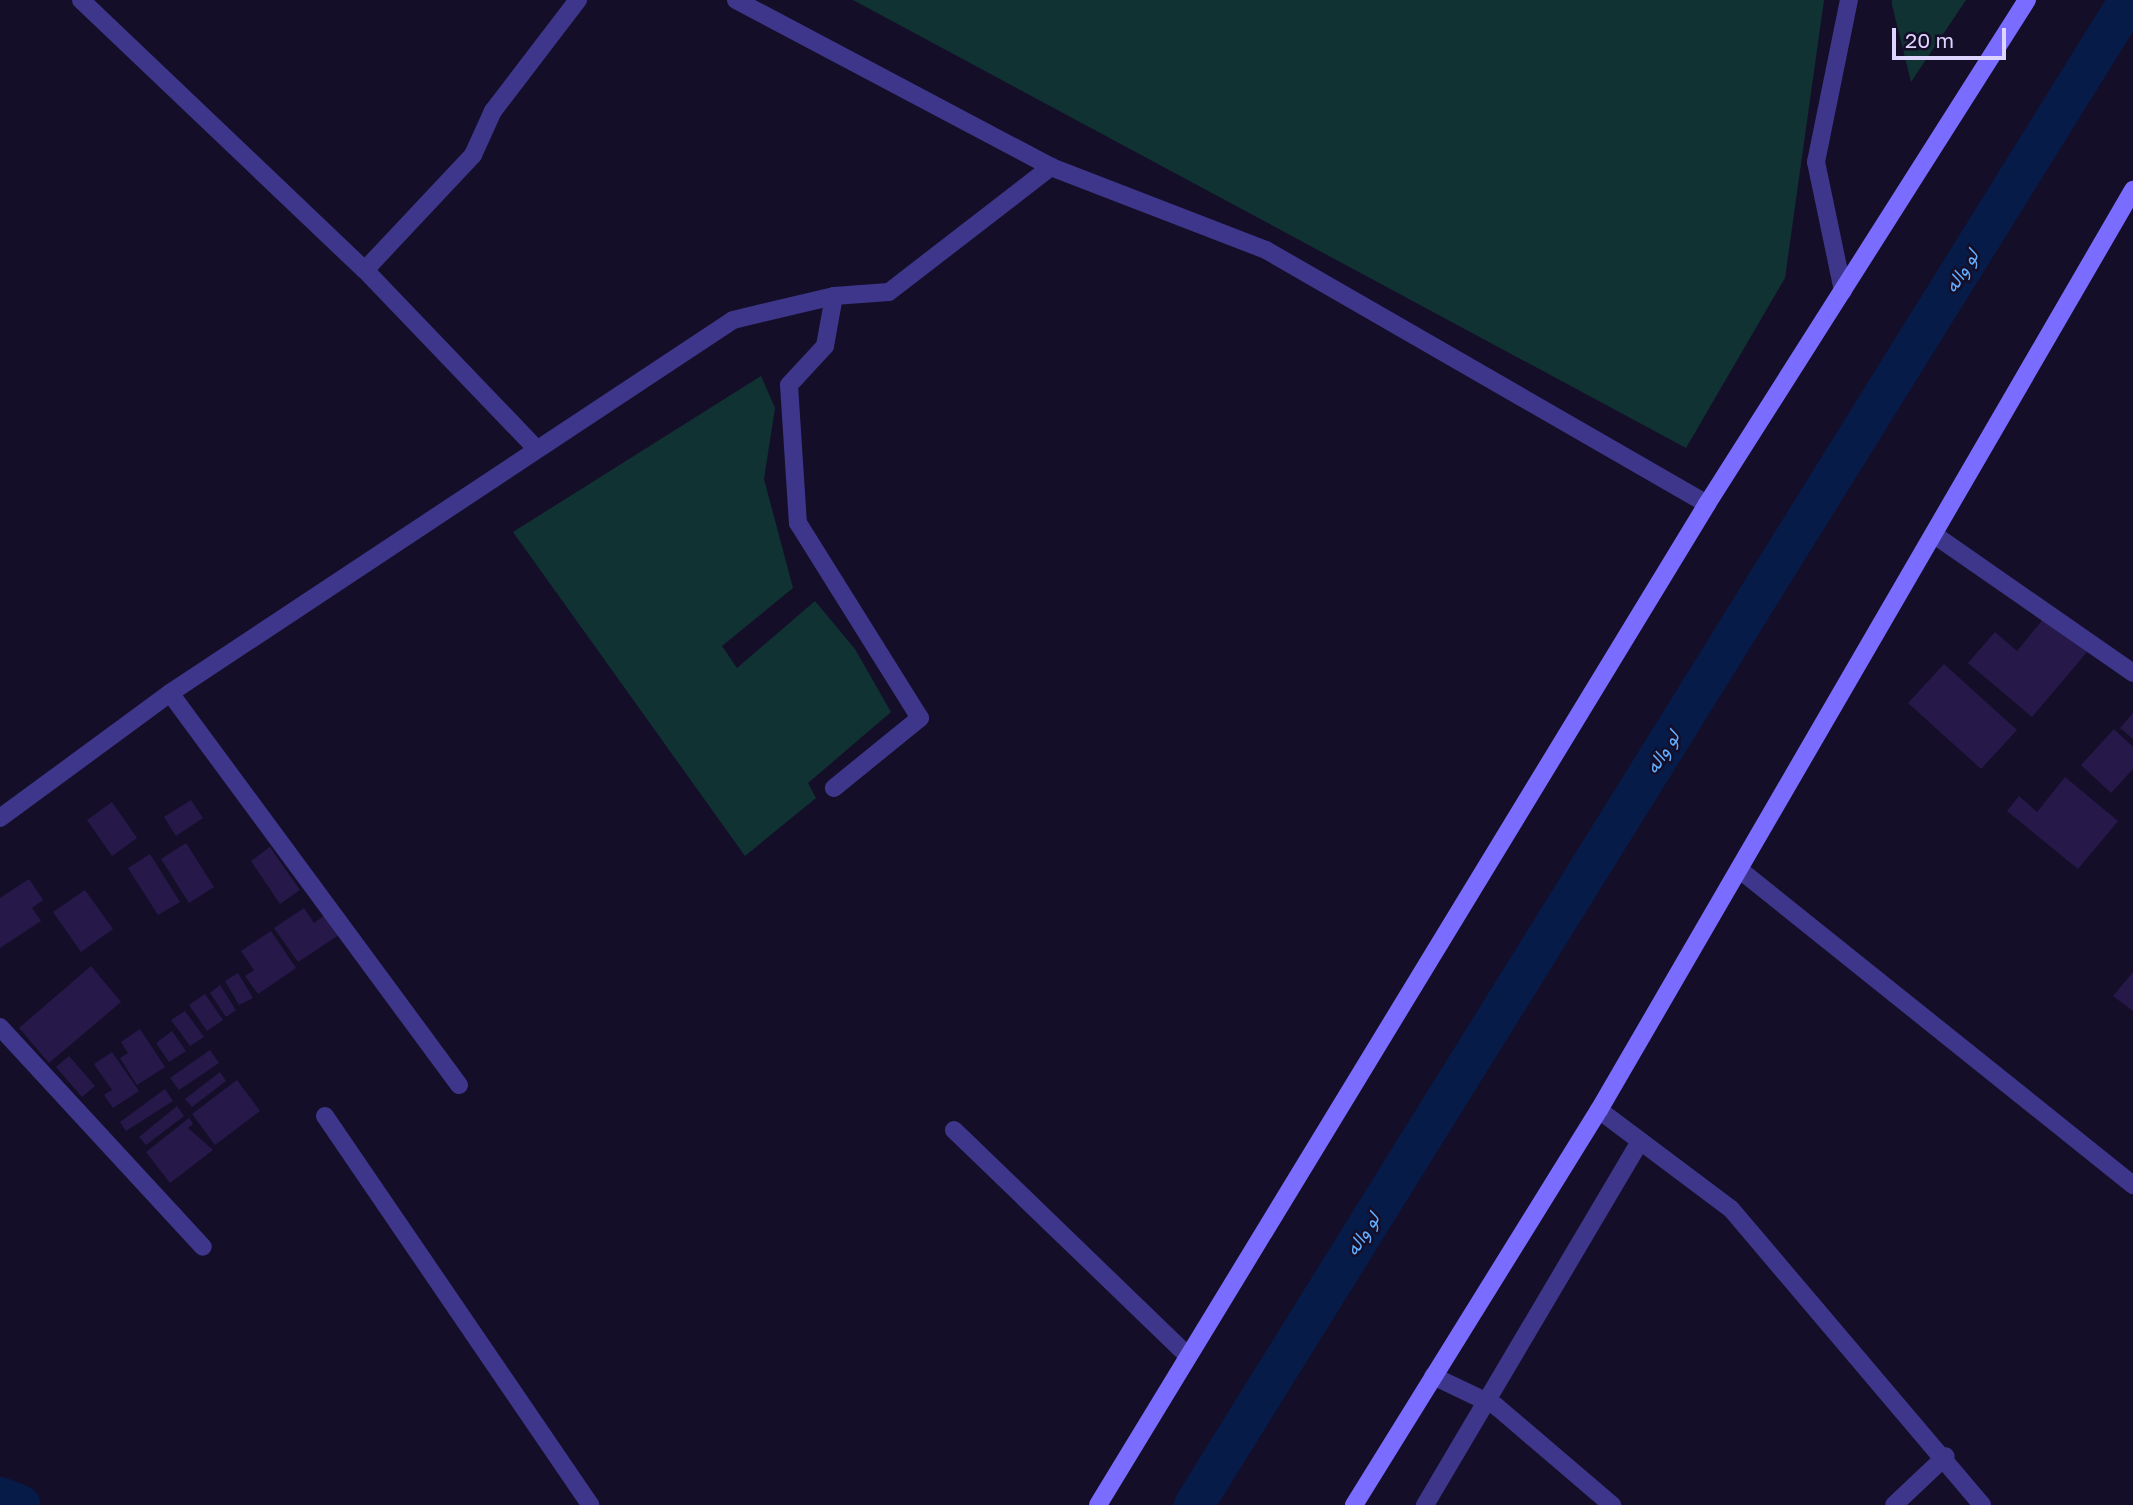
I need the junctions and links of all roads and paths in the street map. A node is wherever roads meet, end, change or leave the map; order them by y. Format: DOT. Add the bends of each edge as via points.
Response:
graph roads {
  1 [pos="81,0"];
  2 [pos="578,0"];
  3 [pos="736,0"];
  4 [pos="1849,0"];
  5 [pos="2026,0"];
  6 [pos="1051,167"];
  7 [pos="2133,190"];
  8 [pos="365,270"];
  9 [pos="1843,291"];
  10 [pos="834,296"];
  11 [pos="534,446"];
  12 [pos="1707,504"];
  13 [pos="1936,536"];
  14 [pos="2133,673"];
  15 [pos="170,693"];
  16 [pos="834,788"];
  17 [pos="0,818"];
  18 [pos="1740,870"];
  19 [pos="0,1027"];
  20 [pos="459,1085"];
  21 [pos="1599,1110"];
  22 [pos="325,1116"];
  23 [pos="954,1130"];
  24 [pos="1640,1141"];
  25 [pos="2133,1185"];
  26 [pos="203,1247"];
  27 [pos="1188,1356"];
  28 [pos="1433,1376"];
  29 [pos="1483,1400"];
  30 [pos="1946,1456"];
  31 [pos="1361,1502"];
  32 [pos="590,1505"];
  33 [pos="1098,1505"];
  34 [pos="1425,1505"];
  35 [pos="1612,1505"];
  36 [pos="1894,1505"];
  37 [pos="1982,1505"];
  1 -- 8 [label="street"];
  2 -- 8 [label="street" via="493,111 473,155"];
  3 -- 6 [label="street"];
  4 -- 9 [label="street" via="1816,162"];
  5 -- 9 [label="street"];
  6 -- 10 [label="street" via="889,292"];
  6 -- 12 [label="street" via="1266,250"];
  7 -- 13 [label="street"];
  8 -- 11 [label="street"];
  9 -- 12 [label="street"];
  10 -- 11 [label="street" via="733,320"];
  10 -- 16 [label="street" via="825,346 789,385 798,523 920,718"];
  11 -- 15 [label="street"];
  12 -- 27 [label="street"];
  13 -- 14 [label="street"];
  13 -- 18 [label="street"];
  15 -- 17 [label="street"];
  15 -- 20 [label="street"];
  18 -- 21 [label="street"];
  18 -- 25 [label="street"];
  19 -- 26 [label="street"];
  21 -- 24 [label="street"];
  21 -- 28 [label="street"];
  22 -- 32 [label="street"];
  23 -- 27 [label="street"];
  24 -- 29 [label="street"];
  24 -- 30 [label="street" via="1731,1209"];
  27 -- 33 [label="street"];
  28 -- 29 [label="street"];
  28 -- 31 [label="street"];
  29 -- 34 [label="street"];
  29 -- 35 [label="street"];
  30 -- 36 [label="street"];
  30 -- 37 [label="street"];
}
